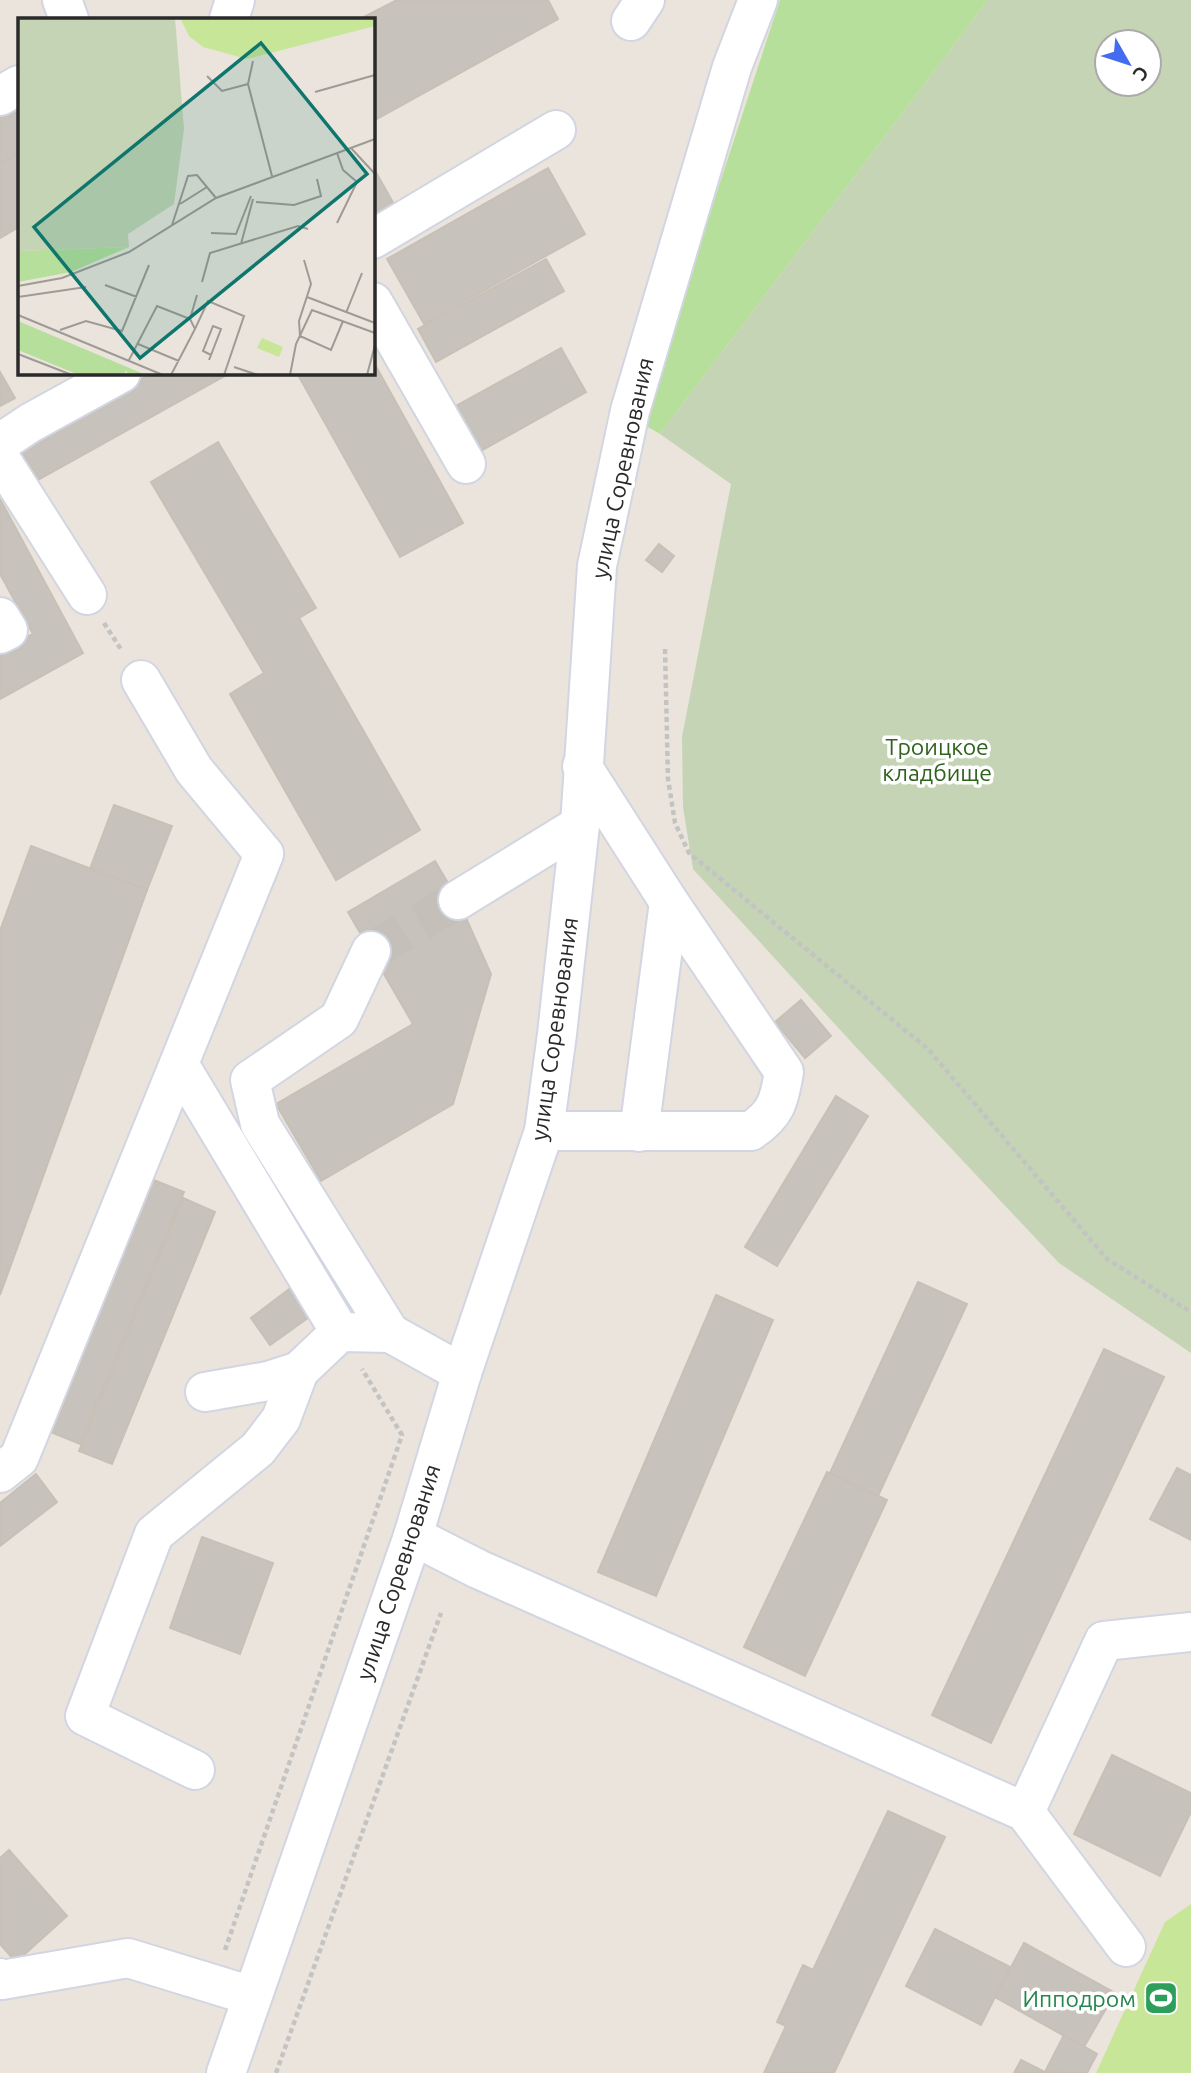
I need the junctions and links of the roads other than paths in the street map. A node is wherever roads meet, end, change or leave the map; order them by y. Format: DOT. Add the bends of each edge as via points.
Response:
graph roads {
  1 [pos="62,0"];
  2 [pos="235,0"];
  3 [pos="758,0"];
  4 [pos="69,18"];
  5 [pos="229,18"];
  6 [pos="18,86"];
  7 [pos="0,96"];
  8 [pos="555,130"];
  9 [pos="374,238"];
  10 [pos="374,304"];
  11 [pos="119,374"];
  12 [pos="0,443"];
  13 [pos="0,458"];
  14 [pos="466,464"];
  15 [pos="88,595"];
  16 [pos="0,617"];
  17 [pos="0,634"];
  18 [pos="141,680"];
  19 [pos="582,766"];
  20 [pos="580,825"];
  21 [pos="458,900"];
  22 [pos="669,902"];
  23 [pos="371,951"];
  24 [pos="179,1064"];
  25 [pos="544,1131"];
  26 [pos="639,1132"];
  27 [pos="340,1332"];
  28 [pos="390,1333"];
  29 [pos="299,1371"];
  30 [pos="462,1373"];
  31 [pos="205,1392"];
  32 [pos="0,1473"];
  33 [pos="413,1536"];
  34 [pos="1191,1632"];
  35 [pos="195,1770"];
  36 [pos="1025,1812"];
  37 [pos="1126,1947"];
  38 [pos="0,1978"];
  39 [pos="252,1996"];
  40 [pos="226,2073"];
  1 -- 4 [label="street"];
  2 -- 5 [label="street"];
  3 -- 19 [label="street, улица Соревнования" via="732,67 630,411 597,566"];
  6 -- 7 [label="street"];
  8 -- 9 [label="street"];
  10 -- 14 [label="street"];
  11 -- 12 [label="street"];
  13 -- 15 [label="street"];
  16 -- 17 [label="street" via="8,630"];
  18 -- 24 [label="street" via="194,770 264,854"];
  19 -- 20 [label="street, улица Соревнования"];
  19 -- 22 [label="street"];
  20 -- 21 [label="street"];
  20 -- 25 [label="street, улица Соревнования"];
  22 -- 26 [label="street"];
  22 -- 26 [label="street" via="784,1072 768,1119 751,1132"];
  23 -- 28 [label="street" via="339,1019 250,1080 260,1124"];
  24 -- 27 [label="street"];
  24 -- 32 [label="street" via="19,1458"];
  25 -- 26 [label="street"];
  25 -- 30 [label="street, улица Соревнования"];
  27 -- 28 [label="street"];
  27 -- 29 [label="street"];
  28 -- 30 [label="street"];
  29 -- 31 [label="street"];
  29 -- 35 [label="street" via="281,1419 258,1449 154,1534 85,1716"];
  30 -- 33 [label="street, улица Соревнования"];
  33 -- 36 [label="street"];
  33 -- 39 [label="street, улица Соревнования"];
  34 -- 36 [label="street" via="1104,1640"];
  36 -- 37 [label="street"];
  38 -- 39 [label="street" via="128,1958"];
  39 -- 40 [label="street, улица Соревнования"];
}
